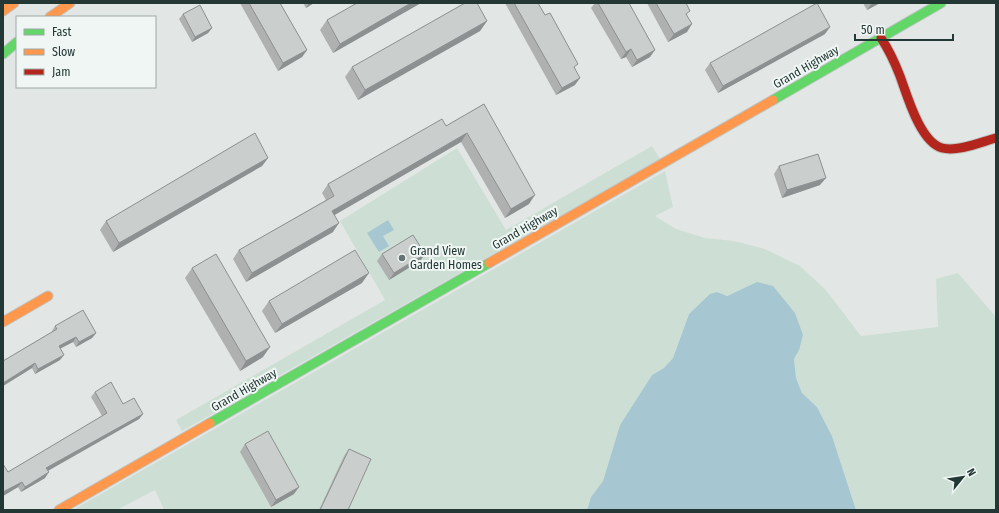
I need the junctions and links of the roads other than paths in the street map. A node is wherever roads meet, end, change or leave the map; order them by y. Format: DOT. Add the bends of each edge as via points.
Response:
graph roads {
  1 [pos="14,3"];
  2 [pos="70,3"];
  3 [pos="941,3"];
  4 [pos="3,11"];
  5 [pos="51,16"];
  6 [pos="881,38"];
  7 [pos="16,42"];
  8 [pos="16,42"];
  9 [pos="3,50"];
  10 [pos="3,54"];
  11 [pos="996,138"];
  12 [pos="48,296"];
  13 [pos="3,322"];
  14 [pos="59,510"];
  1 -- 4 [label="main road"];
  2 -- 5 [label="main road"];
  3 -- 6 [label="main road, Grand Highway"];
  6 -- 11 [label="main road" via="890,52 909,107 916,120 937,145 950,148"];
  6 -- 14 [label="main road, Grand Highway"];
  7 -- 9 [label="main road"];
  8 -- 10 [label="main road"];
  12 -- 13 [label="main road"];
}
